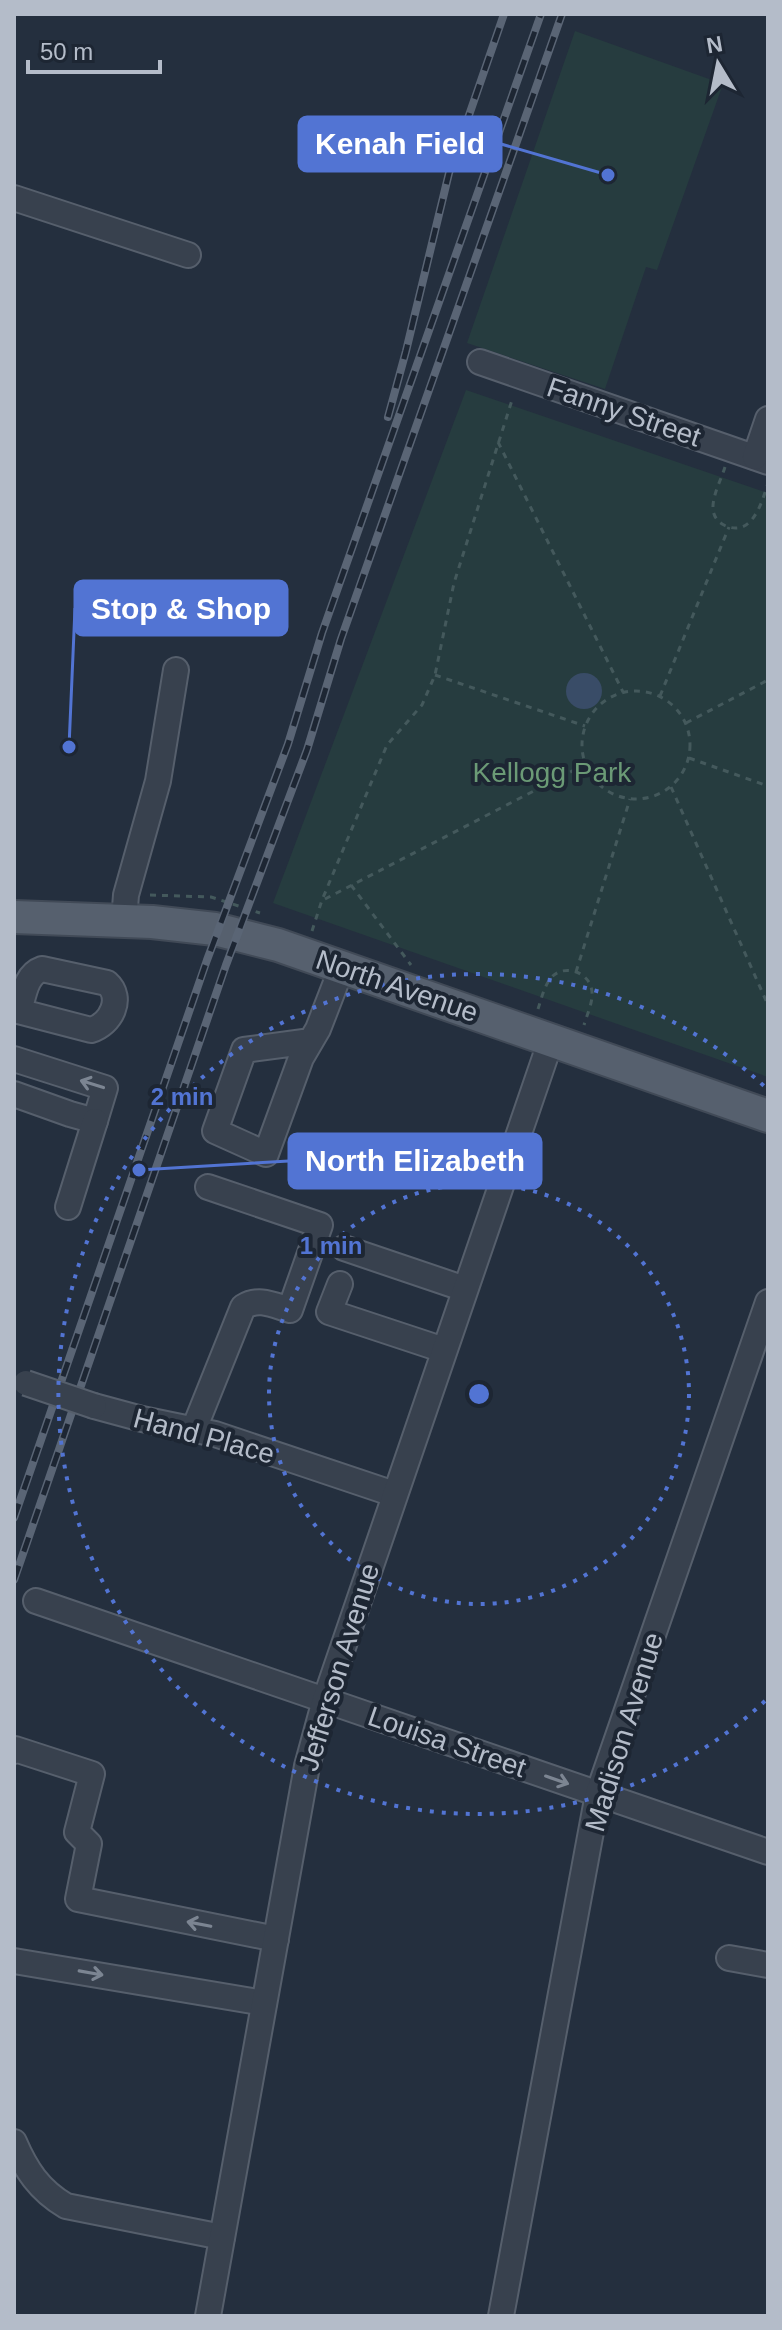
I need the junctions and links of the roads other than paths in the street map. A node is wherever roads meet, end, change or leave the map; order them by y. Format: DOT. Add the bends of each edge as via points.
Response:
graph roads {
  1 [pos="14,198"];
  2 [pos="188,255"];
  3 [pos="480,362"];
  4 [pos="768,419"];
  5 [pos="761,460"];
  6 [pos="176,670"];
  7 [pos="14,917"];
  8 [pos="124,921"];
  9 [pos="342,967"];
  10 [pos="551,1040"];
  11 [pos="311,1041"];
  12 [pos="14,1059"];
  13 [pos="14,1094"];
  14 [pos="768,1116"];
  15 [pos="95,1121"];
  16 [pos="208,1187"];
  17 [pos="68,1207"];
  18 [pos="344,1248"];
  19 [pos="340,1284"];
  20 [pos="465,1289"];
  21 [pos="768,1302"];
  22 [pos="444,1350"];
  23 [pos="20,1381"];
  24 [pos="194,1429"];
  25 [pos="394,1494"];
  26 [pos="36,1601"];
  27 [pos="325,1700"];
  28 [pos="14,1751"];
  29 [pos="598,1794"];
  30 [pos="768,1852"];
  31 [pos="276,1939"];
  32 [pos="729,1958"];
  33 [pos="14,1961"];
  34 [pos="768,1965"];
  35 [pos="264,2003"];
  36 [pos="14,2142"];
  37 [pos="222,2237"];
  38 [pos="208,2316"];
  39 [pos="501,2316"];
  1 -- 2 [label="street"];
  3 -- 5 [label="street, Fanny Street"];
  4 -- 5 [label="street"];
  6 -- 8 [label="street" via="158,781 126,895"];
  7 -- 8 [label="main road, North Avenue"];
  8 -- 9 [label="main road, North Avenue" via="215,929"];
  9 -- 10 [label="main road, North Avenue"];
  9 -- 11 [label="street"];
  10 -- 14 [label="main road, North Avenue"];
  10 -- 20 [label="street, Jefferson Avenue"];
  11 -- 11 [label="street" via="266,1154 215,1131 244,1050"];
  15 -- 12 [label="street, one-way" via="105,1088"];
  13 -- 15 [label="street"];
  15 -- 17 [label="street"];
  16 -- 24 [label="street" via="320,1225 290,1310 262,1301 243,1307"];
  18 -- 20 [label="street"];
  19 -- 22 [label="street" via="329,1312"];
  20 -- 22 [label="street, Jefferson Avenue"];
  21 -- 29 [label="street, Madison Avenue"];
  22 -- 25 [label="street, Jefferson Avenue"];
  23 -- 24 [label="street, Hand Place, bridge" via="94,1406"];
  24 -- 25 [label="street, Hand Place"];
  25 -- 27 [label="street, Jefferson Avenue"];
  26 -- 27 [label="street, Louisa Street"];
  27 -- 29 [label="street, Louisa Street, one-way"];
  27 -- 31 [label="street, Jefferson Avenue" via="307,1766"];
  31 -- 28 [label="street, one-way" via="78,1899 89,1844 77,1832 92,1774"];
  29 -- 30 [label="street, Louisa Street"];
  29 -- 39 [label="street, Madison Avenue"];
  31 -- 35 [label="street, Jefferson Avenue"];
  32 -- 34 [label="street"];
  33 -- 35 [label="street, one-way"];
  35 -- 37 [label="street, Jefferson Avenue"];
  36 -- 37 [label="street" via="37,2184 66,2206"];
  37 -- 38 [label="street, Jefferson Avenue"];
}
